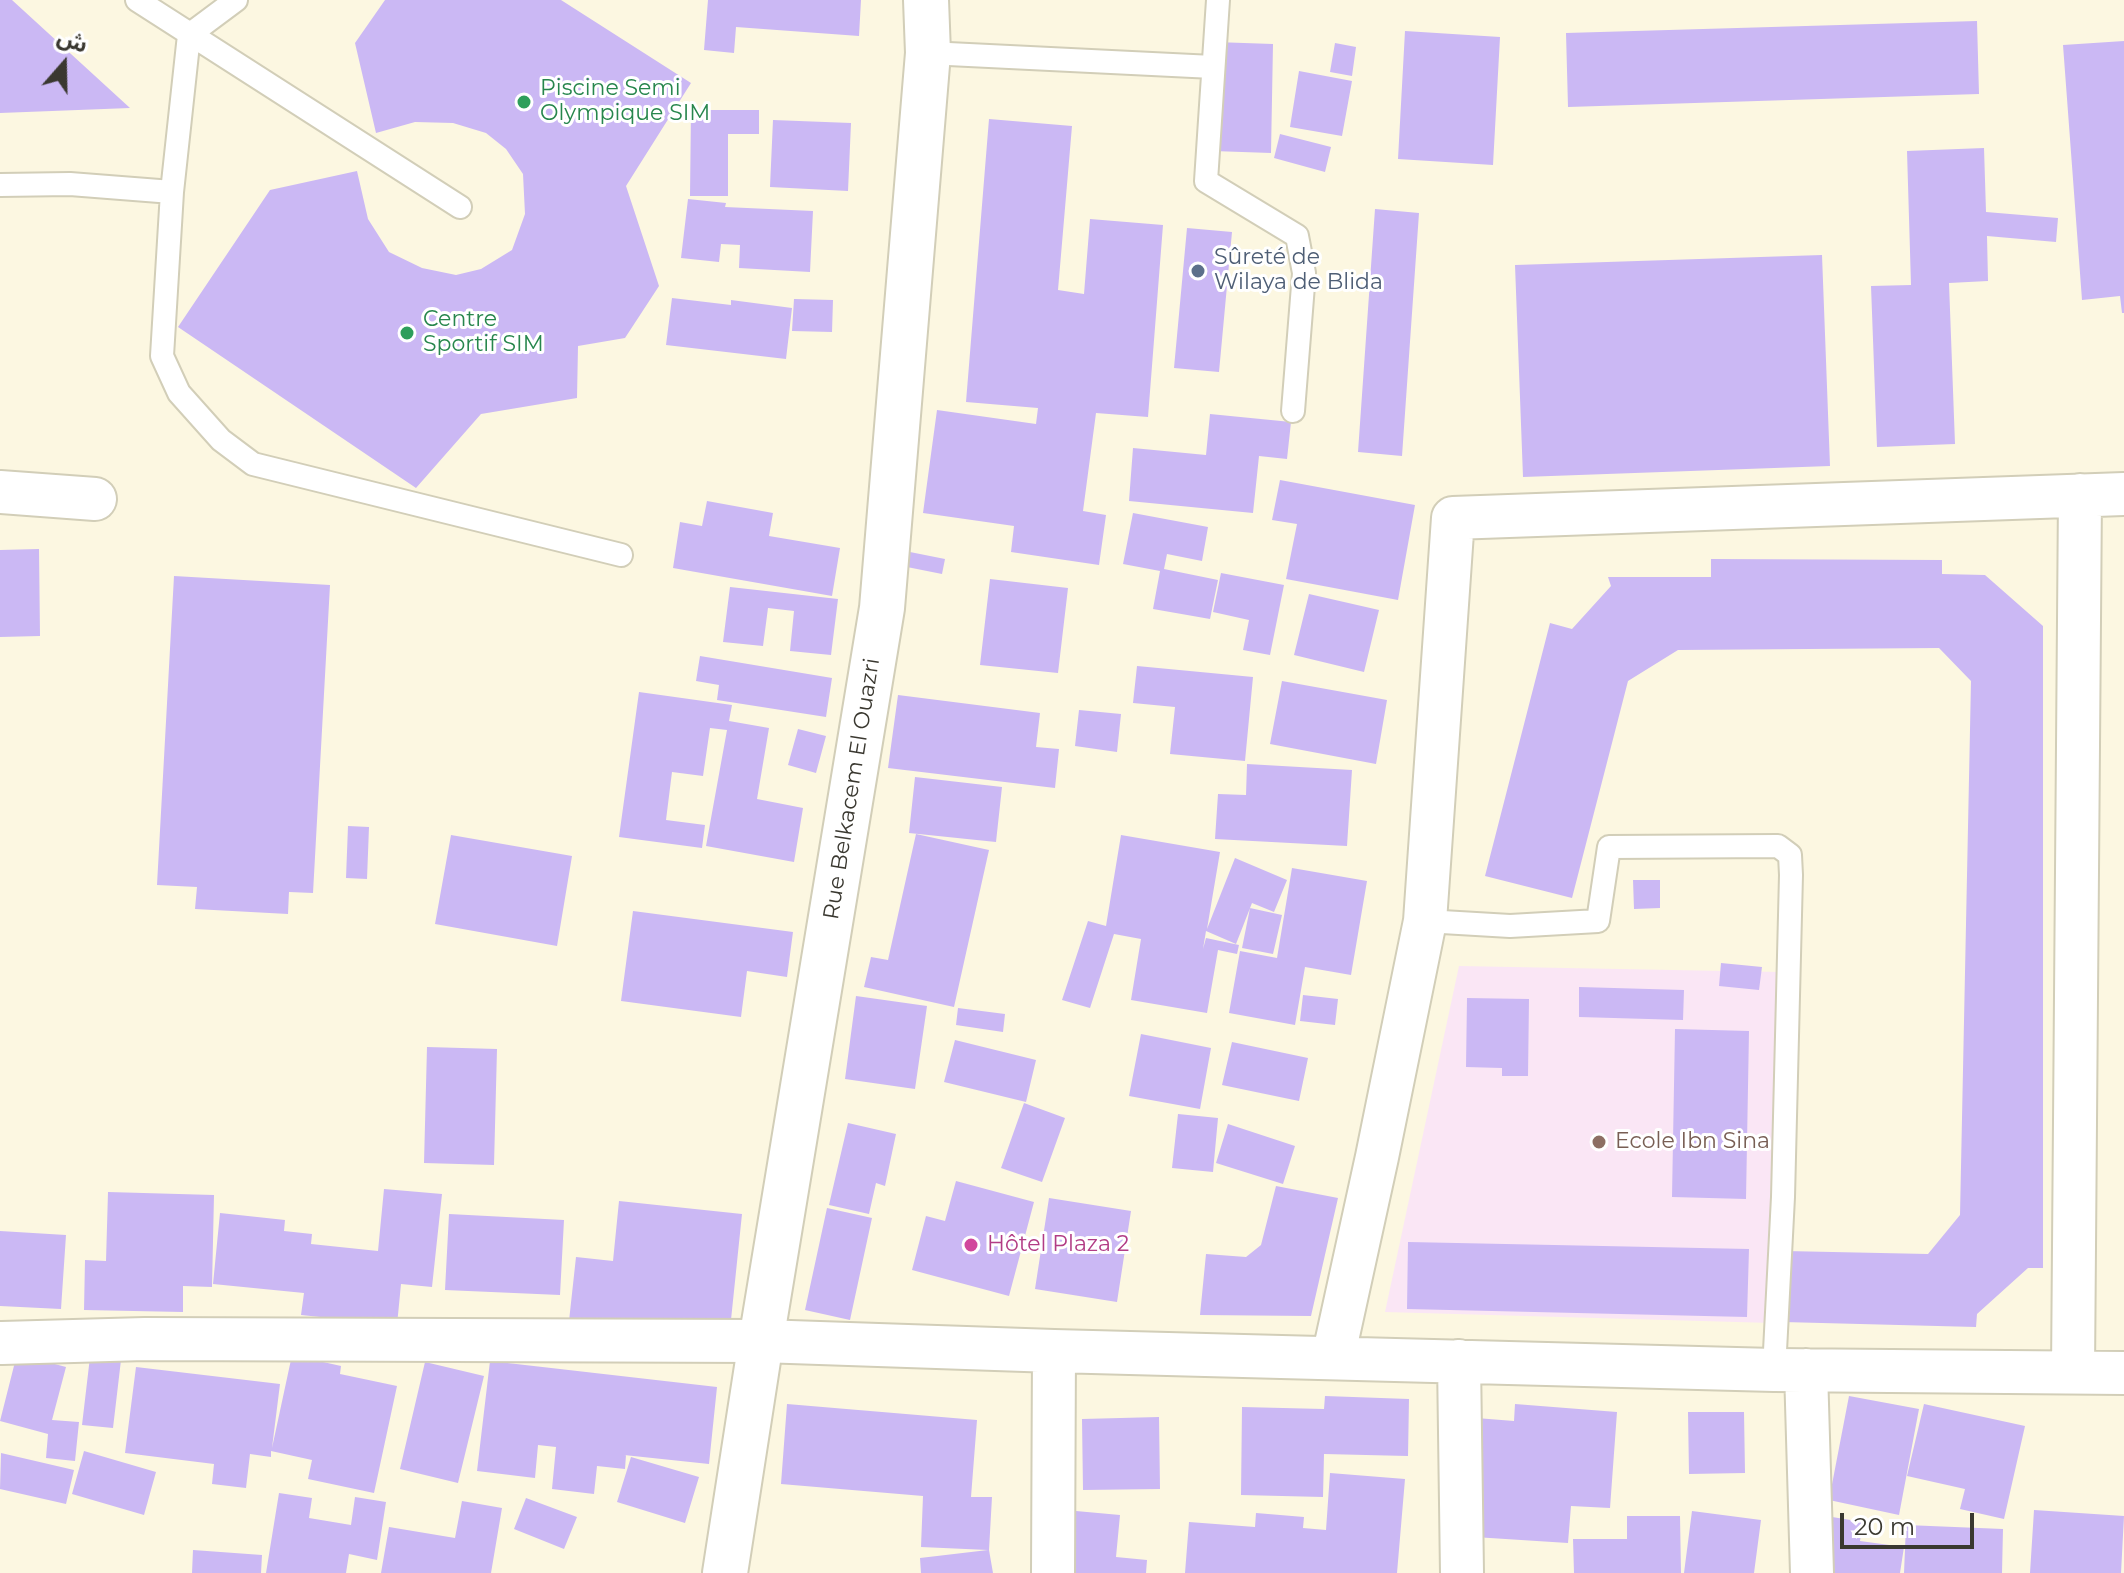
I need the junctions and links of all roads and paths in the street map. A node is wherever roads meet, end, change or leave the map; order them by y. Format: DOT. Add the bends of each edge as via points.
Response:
graph roads {
  1 [pos="137,0"];
  2 [pos="236,0"];
  3 [pos="926,0"];
  4 [pos="1218,0"];
  5 [pos="189,35"];
  6 [pos="928,53"];
  7 [pos="1213,67"];
  8 [pos="0,185"];
  9 [pos="172,192"];
  10 [pos="460,207"];
  11 [pos="1293,411"];
  12 [pos="0,492"];
  13 [pos="2124,494"];
  14 [pos="2080,495"];
  15 [pos="95,499"];
  16 [pos="621,555"];
  17 [pos="1425,921"];
  18 [pos="761,1341"];
  19 [pos="2,1343"];
  20 [pos="1054,1351"];
  21 [pos="1333,1358"];
  22 [pos="1459,1361"];
  23 [pos="1790,1370"];
  24 [pos="2073,1372"];
  25 [pos="2124,1373"];
  26 [pos="725,1573"];
  27 [pos="1053,1573"];
  28 [pos="1462,1573"];
  29 [pos="1812,1573"];
  1 -- 5 [label="lane"];
  2 -- 5 [label="lane"];
  3 -- 6 [label="street, Rue Belkacem El Ouazri"];
  4 -- 7 [label="lane"];
  5 -- 9 [label="lane"];
  5 -- 10 [label="lane"];
  6 -- 7 [label="lane"];
  6 -- 18 [label="street, Rue Belkacem El Ouazri" via="882,608"];
  7 -- 11 [label="lane" via="1206,181 1297,236 1304,273"];
  8 -- 9 [label="lane"];
  9 -- 16 [label="lane" via="162,356 179,393 221,440 253,464"];
  12 -- 15 [label="street"];
  13 -- 14 [label="street"];
  14 -- 17 [label="street" via="1453,518"];
  14 -- 24 [label="street"];
  17 -- 21 [label="street"];
  17 -- 23 [label="lane" via="1510,926 1598,921 1609,847 1778,846 1790,855 1783,1197"];
  18 -- 19 [label="street"];
  18 -- 20 [label="street"];
  18 -- 26 [label="street, Rue Belkacem El Ouazri"];
  20 -- 21 [label="street"];
  20 -- 27 [label="street"];
  21 -- 22 [label="street"];
  22 -- 23 [label="street"];
  22 -- 28 [label="street"];
  23 -- 24 [label="street"];
  23 -- 29 [label="street"];
  24 -- 25 [label="street"];
}
